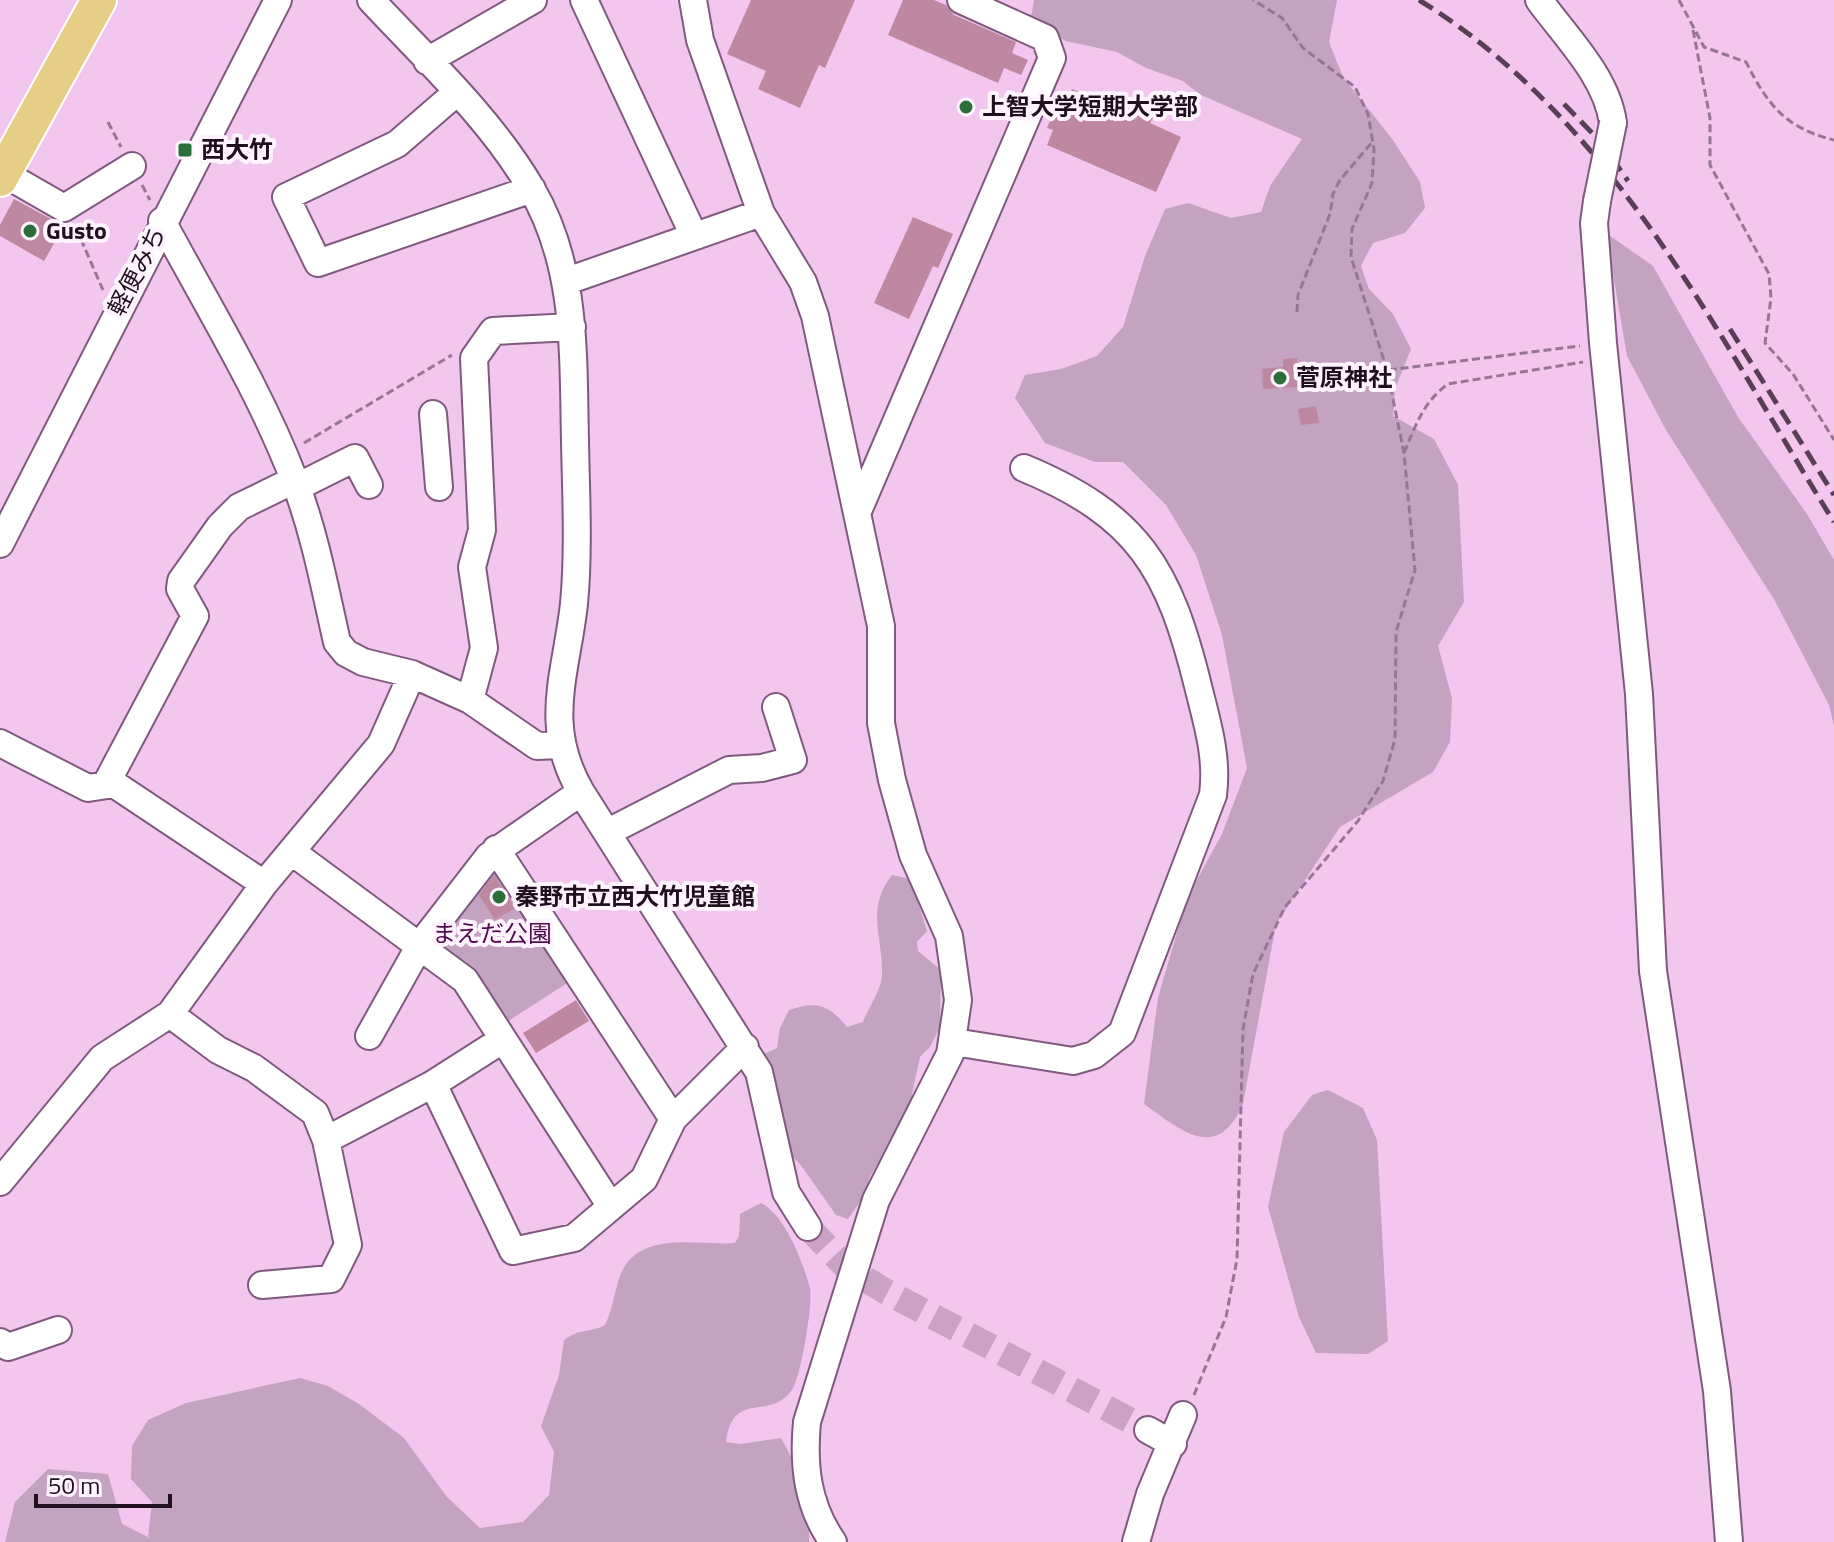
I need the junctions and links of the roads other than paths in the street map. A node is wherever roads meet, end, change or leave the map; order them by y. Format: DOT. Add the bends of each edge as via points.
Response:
graph roads {
  1 [pos="76,0"];
  2 [pos="99,0"];
  3 [pos="278,0"];
  4 [pos="371,0"];
  5 [pos="533,0"];
  6 [pos="584,0"];
  7 [pos="693,0"];
  8 [pos="961,0"];
  9 [pos="1539,0"];
  10 [pos="427,61"];
  11 [pos="456,93"];
  12 [pos="0,137"];
  13 [pos="132,166"];
  14 [pos="2,176"];
  15 [pos="532,189"];
  16 [pos="761,213"];
  17 [pos="162,221"];
  18 [pos="694,236"];
  19 [pos="567,281"];
  20 [pos="572,327"];
  21 [pos="479,426"];
  22 [pos="842,447"];
  23 [pos="881,453"];
  24 [pos="1024,468"];
  25 [pos="296,484"];
  26 [pos="369,485"];
  27 [pos="439,487"];
  28 [pos="858,511"];
  29 [pos="5,516"];
  30 [pos="0,544"];
  31 [pos="412,674"];
  32 [pos="470,700"];
  33 [pos="776,707"];
  34 [pos="0,743"];
  35 [pos="560,745"];
  36 [pos="106,784"];
  37 [pos="581,792"];
  38 [pos="608,832"];
  39 [pos="496,849"];
  40 [pos="292,852"];
  41 [pos="264,884"];
  42 [pos="420,945"];
  43 [pos="170,1014"];
  44 [pos="369,1036"];
  45 [pos="502,1040"];
  46 [pos="954,1042"];
  47 [pos="745,1047"];
  48 [pos="433,1084"];
  49 [pos="673,1119"];
  50 [pos="326,1140"];
  51 [pos="0,1182"];
  52 [pos="610,1205"];
  53 [pos="808,1227"];
  54 [pos="262,1285"];
  55 [pos="58,1330"];
  56 [pos="0,1342"];
  57 [pos="1183,1415"];
  58 [pos="1148,1430"];
  59 [pos="1173,1444"];
  60 [pos="833,1542"];
  61 [pos="1136,1542"];
  62 [pos="1729,1542"];
  1 -- 12 [label="main road"];
  2 -- 14 [label="main road"];
  3 -- 17 [label="street, 軽便みち"];
  4 -- 10 [label="street"];
  5 -- 10 [label="street"];
  6 -- 18 [label="street"];
  7 -- 16 [label="street" via="700,40"];
  8 -- 23 [label="street" via="1045,38 1052,58"];
  9 -- 62 [label="street, bridge" via="1611,103 1613,123 1594,223 1639,694 1653,971 1717,1391"];
  10 -- 11 [label="street"];
  11 -- 15 [label="street" via="504,147"];
  11 -- 15 [label="street" via="397,144 286,197 318,263"];
  13 -- 14 [label="street" via="64,208"];
  15 -- 19 [label="street" via="555,237"];
  16 -- 18 [label="street"];
  16 -- 22 [label="street" via="803,282 815,316"];
  17 -- 25 [label="street" via="265,413"];
  17 -- 29 [label="street, 軽便みち"];
  18 -- 19 [label="street"];
  19 -- 20 [label="street"];
  20 -- 21 [label="street" via="493,331 474,358"];
  20 -- 35 [label="street" via="578,544 559,710"];
  21 -- 27 [label="street" via="434,422"];
  21 -- 32 [label="street" via="482,530 472,567 484,648"];
  22 -- 23 [label="street"];
  22 -- 28 [label="street"];
  23 -- 28 [label="street"];
  24 -- 46 [label="street" via="1097,504 1144,551 1167,586 1191,658 1215,776 1208,809 1122,1033 1094,1055 1073,1061"];
  25 -- 26 [label="street" via="355,458"];
  25 -- 31 [label="street" via="337,642 363,662"];
  25 -- 36 [label="street" via="239,507 181,581 195,616"];
  28 -- 46 [label="street" via="881,626 881,723 892,780 913,855 937,902 956,968"];
  29 -- 30 [label="street, 軽便みち"];
  31 -- 32 [label="street"];
  31 -- 40 [label="street" via="381,744"];
  32 -- 35 [label="street" via="537,746"];
  33 -- 38 [label="street" via="793,765 729,770"];
  34 -- 36 [label="street" via="88,788"];
  35 -- 37 [label="street"];
  36 -- 41 [label="street" via="114,784"];
  37 -- 38 [label="street"];
  37 -- 39 [label="street"];
  38 -- 47 [label="street"];
  39 -- 42 [label="street"];
  39 -- 49 [label="street"];
  40 -- 41 [label="street"];
  40 -- 42 [label="street"];
  41 -- 43 [label="street"];
  42 -- 44 [label="street"];
  42 -- 45 [label="street" via="465,980"];
  43 -- 50 [label="street" via="315,1113"];
  43 -- 51 [label="street" via="102,1058"];
  45 -- 48 [label="street"];
  45 -- 52 [label="street"];
  46 -- 60 [label="street" via="876,1200 807,1422 804,1459 810,1495"];
  47 -- 49 [label="street"];
  47 -- 53 [label="street" via="764,1088 786,1192"];
  48 -- 50 [label="street"];
  48 -- 52 [label="street" via="513,1251 574,1238"];
  49 -- 52 [label="street" via="644,1179"];
  50 -- 54 [label="street" via="348,1245 331,1279"];
  55 -- 56 [label="street" via="8,1347"];
  57 -- 59 [label="street"];
  58 -- 59 [label="street"];
  59 -- 61 [label="street"];
}
